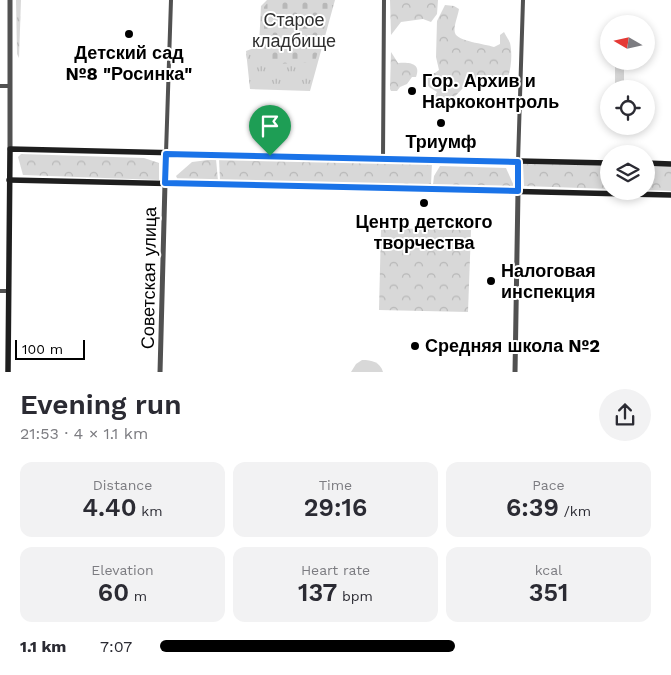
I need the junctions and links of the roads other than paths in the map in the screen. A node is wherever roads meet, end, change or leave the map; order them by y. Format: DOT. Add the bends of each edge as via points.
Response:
graph roads {
  1 [pos="10,0"];
  2 [pos="171,0"];
  3 [pos="384,0"];
  4 [pos="523,0"];
  5 [pos="0,86"];
  6 [pos="10,86"];
  7 [pos="10,148"];
  8 [pos="166,154"];
  9 [pos="383,159"];
  10 [pos="518,162"];
  11 [pos="600,163"];
  12 [pos="655,163"];
  13 [pos="671,164"];
  14 [pos="9,180"];
  15 [pos="165,183"];
  16 [pos="518,191"];
  17 [pos="671,195"];
  18 [pos="0,291"];
  19 [pos="8,291"];
  20 [pos="8,372"];
  21 [pos="160,372"];
  22 [pos="515,372"];
  1 -- 6 [label="street"];
  2 -- 8 [label="street"];
  3 -- 9 [label="street"];
  4 -- 10 [label="street"];
  5 -- 6 [label="street"];
  6 -- 7 [label="street"];
  7 -- 8 [label="main road"];
  7 -- 14 [label="main road"];
  8 -- 9 [label="main road"];
  8 -- 15 [label="main road"];
  9 -- 10 [label="main road"];
  10 -- 11 [label="main road"];
  10 -- 16 [label="main road"];
  12 -- 13 [label="main road"];
  14 -- 15 [label="main road"];
  14 -- 19 [label="main road"];
  15 -- 16 [label="main road"];
  15 -- 21 [label="street, Советская улица"];
  16 -- 17 [label="main road"];
  16 -- 22 [label="street"];
  18 -- 19 [label="street"];
  19 -- 20 [label="main road"];
}
